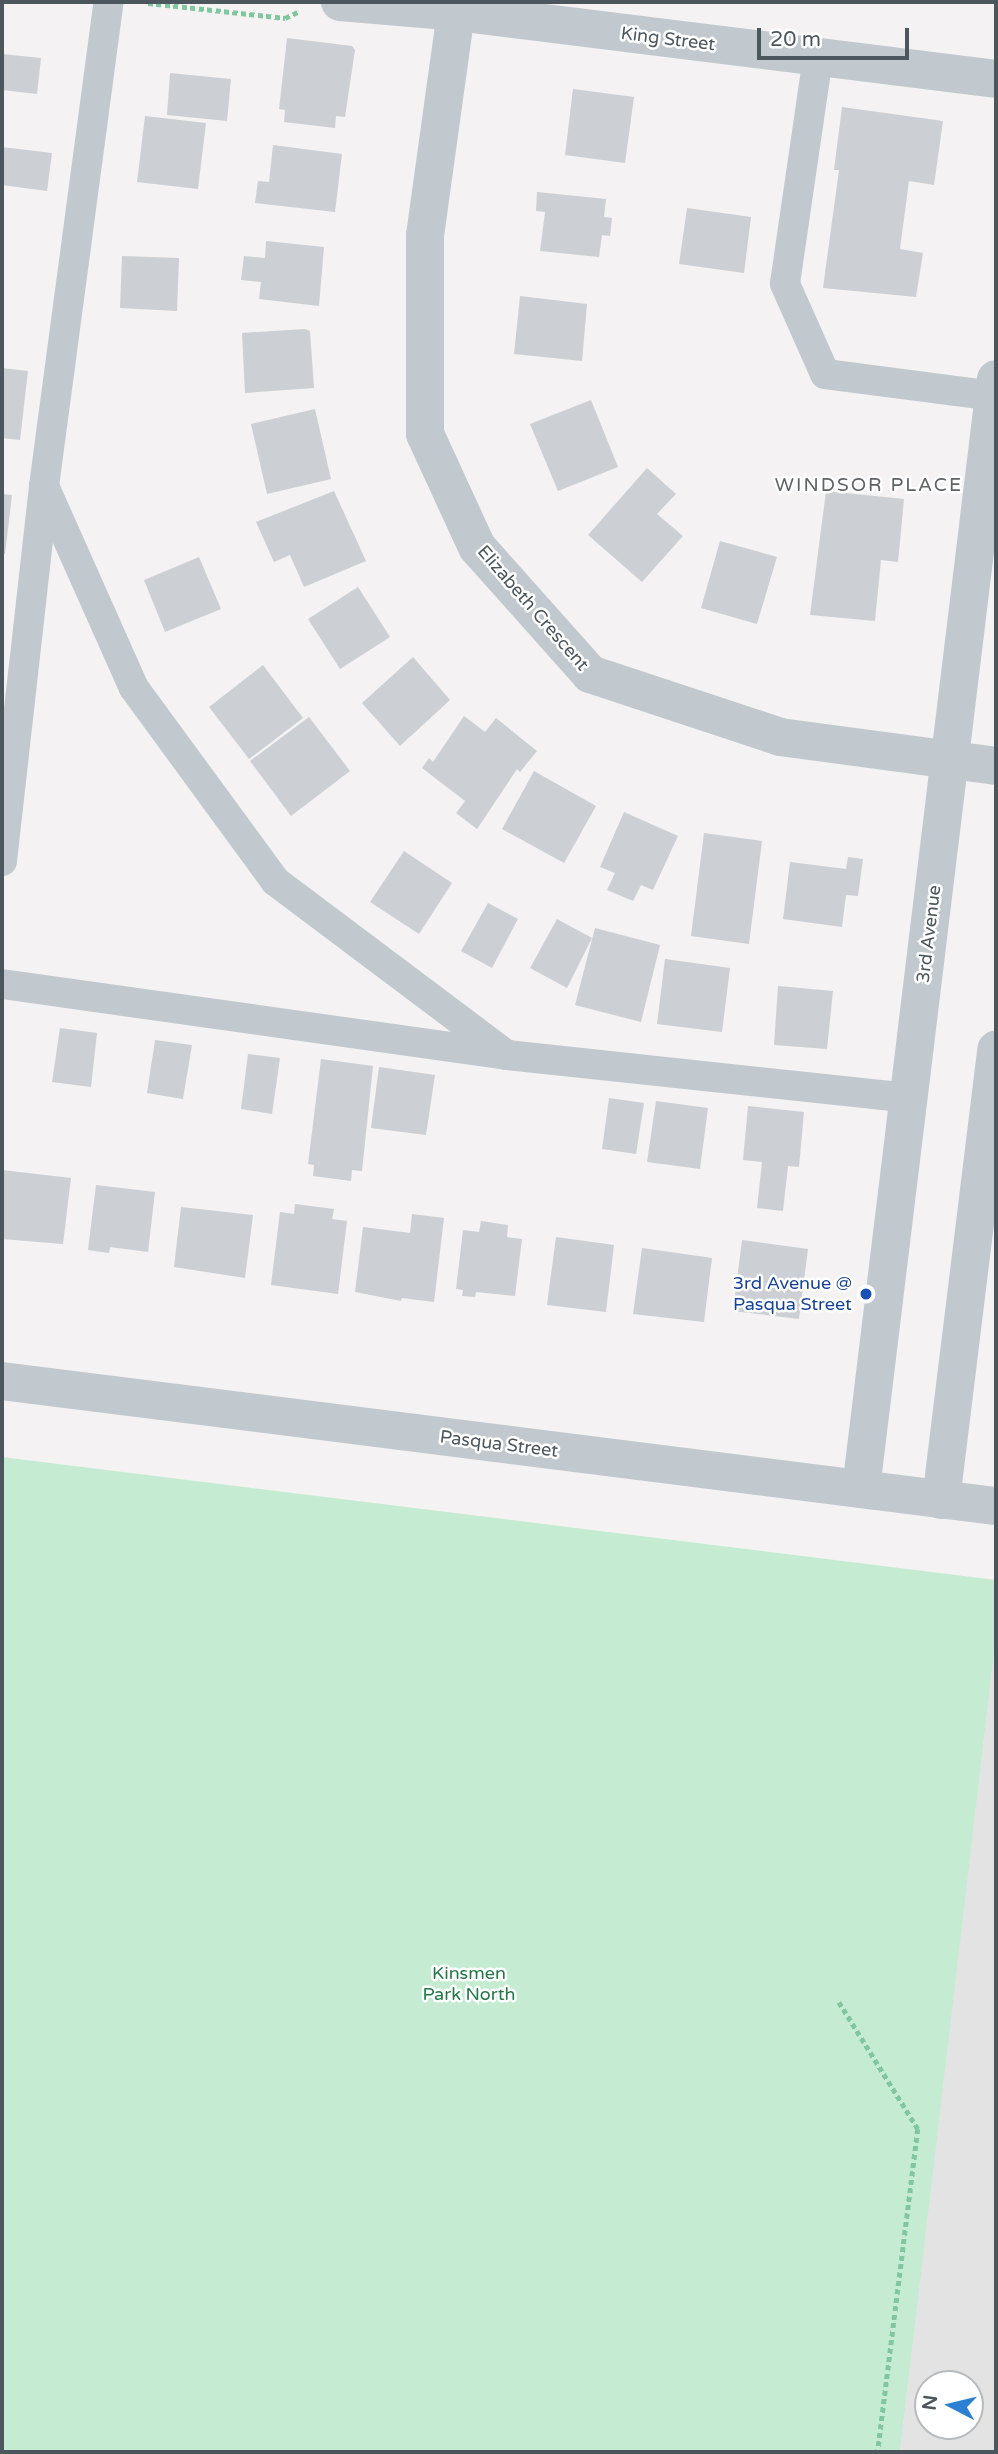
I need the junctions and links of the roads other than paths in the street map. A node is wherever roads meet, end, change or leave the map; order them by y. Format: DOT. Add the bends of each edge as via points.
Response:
graph roads {
  1 [pos="108,2"];
  2 [pos="323,5"];
  3 [pos="456,12"];
  4 [pos="818,57"];
  5 [pos="996,79"];
  6 [pos="995,387"];
  7 [pos="44,486"];
  8 [pos="950,760"];
  9 [pos="996,766"];
  10 [pos="2,862"];
  11 [pos="2,985"];
  12 [pos="996,1049"];
  13 [pos="507,1055"];
  14 [pos="909,1098"];
  15 [pos="992,1118"];
  16 [pos="2,1381"];
  17 [pos="861,1489"];
  18 [pos="941,1500"];
  19 [pos="996,1506"];
  1 -- 7 [label="lane"];
  2 -- 3 [label="street, King Street"];
  3 -- 4 [label="street, King Street"];
  3 -- 8 [label="street, Elizabeth Crescent" via="425,235 425,434 477,547 590,674 780,737"];
  4 -- 5 [label="street, King Street"];
  4 -- 6 [label="lane" via="785,284 825,374"];
  6 -- 8 [label="street, 3rd Avenue"];
  7 -- 10 [label="lane"];
  7 -- 13 [label="lane" via="134,688 275,881"];
  8 -- 9 [label="street, Elizabeth Crescent"];
  8 -- 14 [label="street, 3rd Avenue"];
  11 -- 13 [label="lane"];
  12 -- 15 [label="street"];
  13 -- 14 [label="lane"];
  14 -- 17 [label="street, 3rd Avenue"];
  15 -- 18 [label="street"];
  16 -- 17 [label="street, Pasqua Street"];
  17 -- 18 [label="street, Pasqua Street"];
  18 -- 19 [label="street, Pasqua Street"];
}
